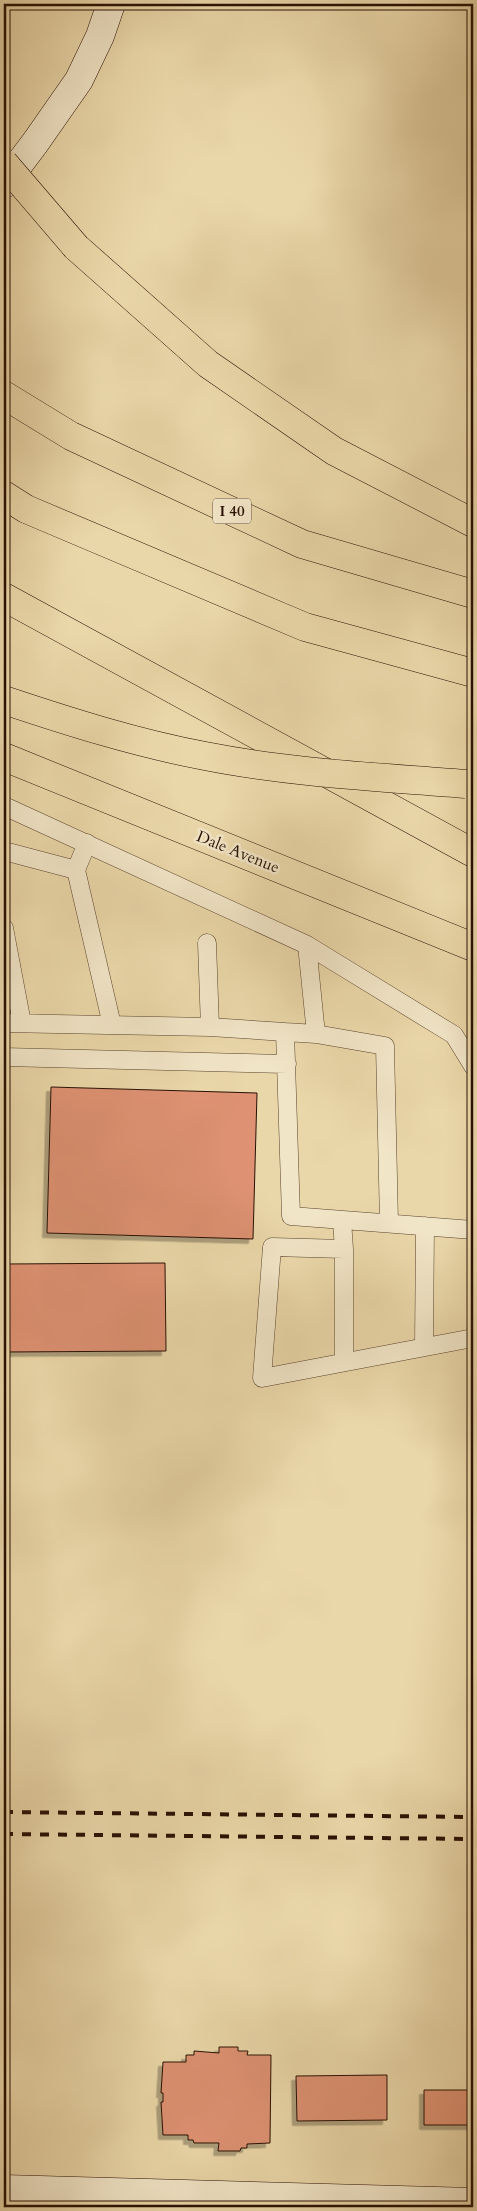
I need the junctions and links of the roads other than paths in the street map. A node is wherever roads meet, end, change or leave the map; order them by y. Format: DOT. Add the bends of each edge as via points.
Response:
graph roads {
  1 [pos="111,4"];
  2 [pos="4,163"];
  3 [pos="4,184"];
  4 [pos="4,395"];
  5 [pos="4,495"];
  6 [pos="473,523"];
  7 [pos="473,594"];
  8 [pos="4,597"];
  9 [pos="473,673"];
  10 [pos="4,700"];
  11 [pos="4,757"];
  12 [pos="470,784"];
  13 [pos="4,806"];
  14 [pos="87,843"];
  15 [pos="4,851"];
  16 [pos="473,853"];
  17 [pos="76,870"];
  18 [pos="4,928"];
  19 [pos="207,942"];
  20 [pos="308,944"];
  21 [pos="473,947"];
  22 [pos="4,1023"];
  23 [pos="22,1024"];
  24 [pos="112,1025"];
  25 [pos="210,1027"];
  26 [pos="285,1032"];
  27 [pos="316,1034"];
  28 [pos="4,1057"];
  29 [pos="286,1064"];
  30 [pos="473,1066"];
  31 [pos="342,1221"];
  32 [pos="389,1223"];
  33 [pos="425,1226"];
  34 [pos="473,1230"];
  35 [pos="344,1249"];
  36 [pos="473,1338"];
  37 [pos="424,1347"];
  38 [pos="344,1362"];
  39 [pos="4,2189"];
  40 [pos="64,2198"];
  41 [pos="473,2202"];
  1 -- 3 [label="street" via="79,80"];
  2 -- 6 [label="main road, bridge" via="76,247 208,364 326,446"];
  4 -- 7 [label="main road, I 40" via="71,436 302,544"];
  5 -- 9 [label="main road" via="26,509 305,628"];
  8 -- 16 [label="main road"];
  10 -- 12 [label="main road, bridge" via="102,732 205,756 311,772"];
  11 -- 21 [label="main road, Dale Avenue"];
  13 -- 14 [label="lane"];
  14 -- 17 [label="lane"];
  14 -- 20 [label="lane"];
  15 -- 17 [label="lane"];
  17 -- 24 [label="lane"];
  18 -- 23 [label="lane"];
  19 -- 25 [label="lane"];
  20 -- 27 [label="lane"];
  20 -- 30 [label="lane" via="454,1035"];
  22 -- 23 [label="lane"];
  23 -- 24 [label="lane"];
  24 -- 25 [label="lane"];
  25 -- 26 [label="lane"];
  26 -- 27 [label="lane"];
  26 -- 29 [label="lane"];
  27 -- 32 [label="lane" via="385,1046"];
  28 -- 29 [label="lane"];
  29 -- 31 [label="lane" via="291,1216"];
  31 -- 32 [label="lane"];
  31 -- 35 [label="lane"];
  32 -- 33 [label="lane"];
  33 -- 34 [label="lane"];
  33 -- 37 [label="lane"];
  35 -- 38 [label="lane"];
  35 -- 38 [label="lane" via="272,1247 262,1378"];
  36 -- 37 [label="lane"];
  37 -- 38 [label="lane"];
  39 -- 40 [label="street"];
  40 -- 41 [label="street"];
}
